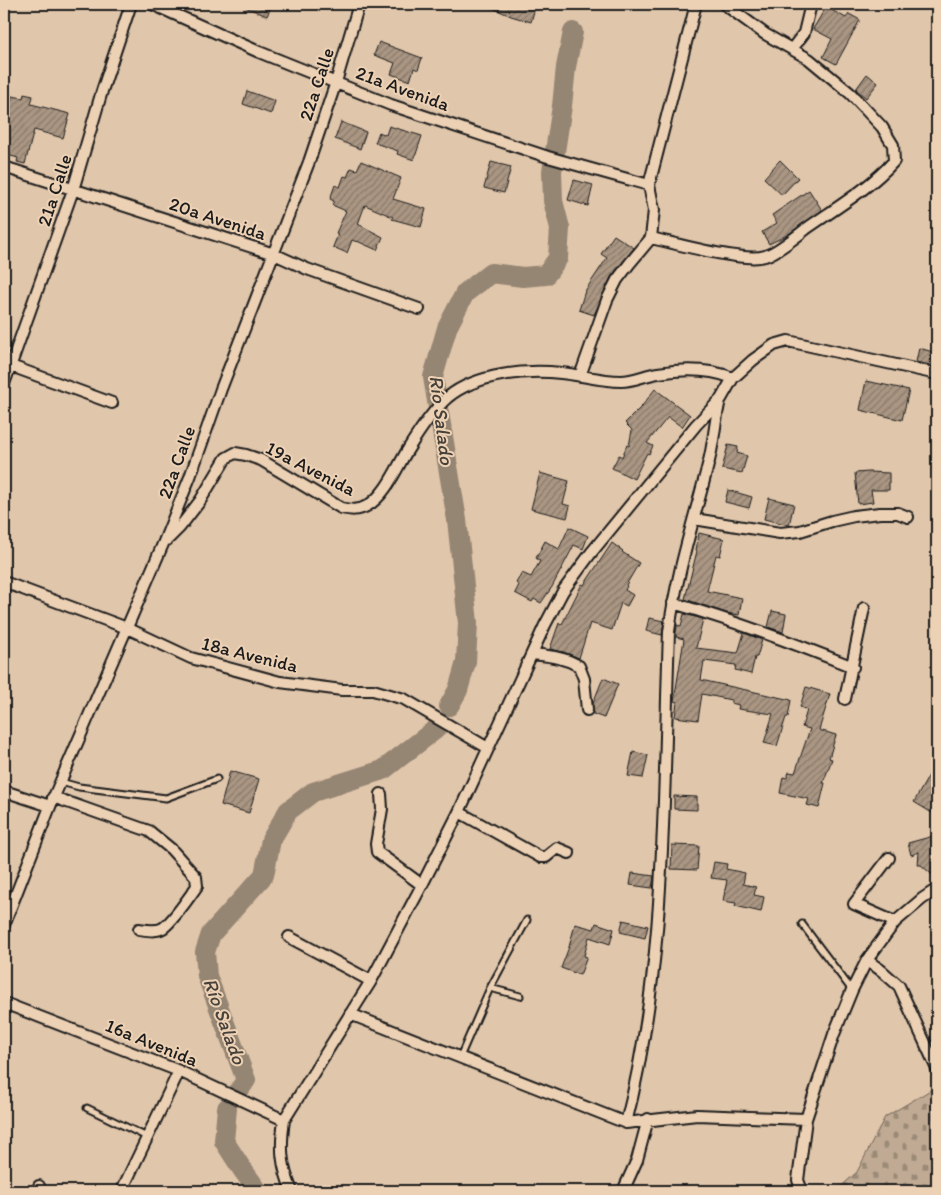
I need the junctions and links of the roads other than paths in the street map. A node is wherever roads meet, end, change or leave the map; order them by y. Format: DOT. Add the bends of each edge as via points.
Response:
graph roads {
  1 [pos="131,4"];
  2 [pos="152,4"];
  3 [pos="359,4"];
  4 [pos="696,4"];
  5 [pos="724,4"];
  6 [pos="811,4"];
  7 [pos="792,49"];
  8 [pos="336,82"];
  9 [pos="4,167"];
  10 [pos="649,185"];
  11 [pos="74,190"];
  12 [pos="651,238"];
  13 [pos="274,254"];
  14 [pos="419,309"];
  15 [pos="11,366"];
  16 [pos="937,374"];
  17 [pos="580,376"];
  18 [pos="733,378"];
  19 [pos="4,384"];
  20 [pos="721,399"];
  21 [pos="112,403"];
  22 [pos="700,421"];
  23 [pos="715,425"];
  24 [pos="908,517"];
  25 [pos="694,519"];
  26 [pos="163,544"];
  27 [pos="4,582"];
  28 [pos="673,603"];
  29 [pos="864,608"];
  30 [pos="127,628"];
  31 [pos="532,654"];
  32 [pos="853,667"];
  33 [pos="845,699"];
  34 [pos="587,710"];
  35 [pos="488,748"];
  36 [pos="217,779"];
  37 [pos="60,782"];
  38 [pos="4,791"];
  39 [pos="381,794"];
  40 [pos="52,801"];
  41 [pos="459,812"];
  42 [pos="569,853"];
  43 [pos="889,858"];
  44 [pos="422,885"];
  45 [pos="937,889"];
  46 [pos="527,920"];
  47 [pos="895,922"];
  48 [pos="802,924"];
  49 [pos="4,925"];
  50 [pos="139,929"];
  51 [pos="290,937"];
  52 [pos="867,960"];
  53 [pos="370,981"];
  54 [pos="490,988"];
  55 [pos="852,990"];
  56 [pos="520,996"];
  57 [pos="4,1003"];
  58 [pos="350,1014"];
  59 [pos="460,1058"];
  60 [pos="937,1069"];
  61 [pos="179,1071"];
  62 [pos="87,1108"];
  63 [pos="806,1119"];
  64 [pos="284,1120"];
  65 [pos="648,1120"];
  66 [pos="626,1123"];
  67 [pos="148,1138"];
  68 [pos="124,1186"];
  69 [pos="292,1191"];
  70 [pos="623,1191"];
  71 [pos="802,1191"];
  1 -- 11 [label="street, 21a Calle"];
  2 -- 8 [label="street, 21a Avenida"];
  3 -- 8 [label="street, 22a Calle"];
  4 -- 10 [label="street"];
  5 -- 7 [label="street"];
  6 -- 7 [label="street" via="804,34"];
  7 -- 12 [label="street" via="850,93 876,120 893,145 894,160 884,172 847,200 764,257 740,256"];
  8 -- 10 [label="street, 21a Avenida" via="391,105 552,158"];
  8 -- 13 [label="street, 22a Calle"];
  9 -- 11 [label="street, 20a Avenida"];
  10 -- 12 [label="street" via="654,210"];
  11 -- 13 [label="street, 20a Avenida"];
  11 -- 15 [label="street, 21a Calle"];
  12 -- 17 [label="street" via="617,280 606,300"];
  13 -- 14 [label="street, 20a Avenida" via="306,269"];
  13 -- 26 [label="street, 22a Calle"];
  15 -- 19 [label="street, 21a Calle"];
  15 -- 21 [label="street"];
  16 -- 18 [label="street" via="788,341 774,345"];
  17 -- 18 [label="street" via="622,381 680,370"];
  17 -- 26 [label="street, 19a Avenida" via="530,371 469,384 448,397 431,417 380,494 367,506 354,510 341,508 261,460 235,454 226,458 200,501"];
  18 -- 20 [label="street"];
  20 -- 22 [label="street"];
  20 -- 23 [label="street"];
  22 -- 23 [label="street" via="710,418"];
  22 -- 31 [label="street" via="563,591"];
  23 -- 25 [label="street"];
  24 -- 25 [label="street" via="898,513 854,516 800,531 780,533"];
  25 -- 28 [label="street"];
  26 -- 30 [label="street, 22a Calle"];
  27 -- 30 [label="street, 18a Avenida"];
  28 -- 32 [label="street"];
  28 -- 66 [label="street" via="669,632 662,850 651,983"];
  29 -- 32 [label="street"];
  30 -- 35 [label="street, 18a Avenida" via="191,658 280,682 342,690 373,690 404,699"];
  30 -- 37 [label="street, 22a Calle"];
  31 -- 34 [label="street" via="569,660 579,666 584,679"];
  31 -- 35 [label="street"];
  32 -- 33 [label="street"];
  35 -- 41 [label="street"];
  36 -- 37 [label="lane" via="166,798"];
  37 -- 40 [label="street, 22a Calle"];
  38 -- 40 [label="street"];
  39 -- 44 [label="street" via="377,852"];
  40 -- 49 [label="street, 22a Calle"];
  40 -- 50 [label="street" via="149,831 171,849 196,877 196,886 163,928 153,931"];
  41 -- 42 [label="street" via="540,857 546,857 557,848"];
  41 -- 44 [label="street"];
  43 -- 47 [label="street" via="854,904"];
  44 -- 53 [label="street"];
  45 -- 47 [label="street"];
  46 -- 54 [label="lane"];
  47 -- 52 [label="street"];
  48 -- 55 [label="lane"];
  51 -- 53 [label="street"];
  52 -- 55 [label="street"];
  52 -- 60 [label="street" via="899,986"];
  53 -- 58 [label="street"];
  54 -- 56 [label="lane"];
  54 -- 59 [label="lane"];
  55 -- 63 [label="street"];
  57 -- 61 [label="street, 16a Avenida"];
  58 -- 59 [label="street"];
  58 -- 64 [label="street"];
  59 -- 66 [label="street"];
  61 -- 64 [label="street, 16a Avenida"];
  61 -- 67 [label="street"];
  62 -- 67 [label="lane"];
  63 -- 65 [label="street" via="696,1114"];
  63 -- 71 [label="street" via="798,1180"];
  64 -- 69 [label="street" via="280,1143 283,1167"];
  65 -- 66 [label="street"];
  65 -- 70 [label="street" via="637,1160"];
  67 -- 68 [label="street"];
}
